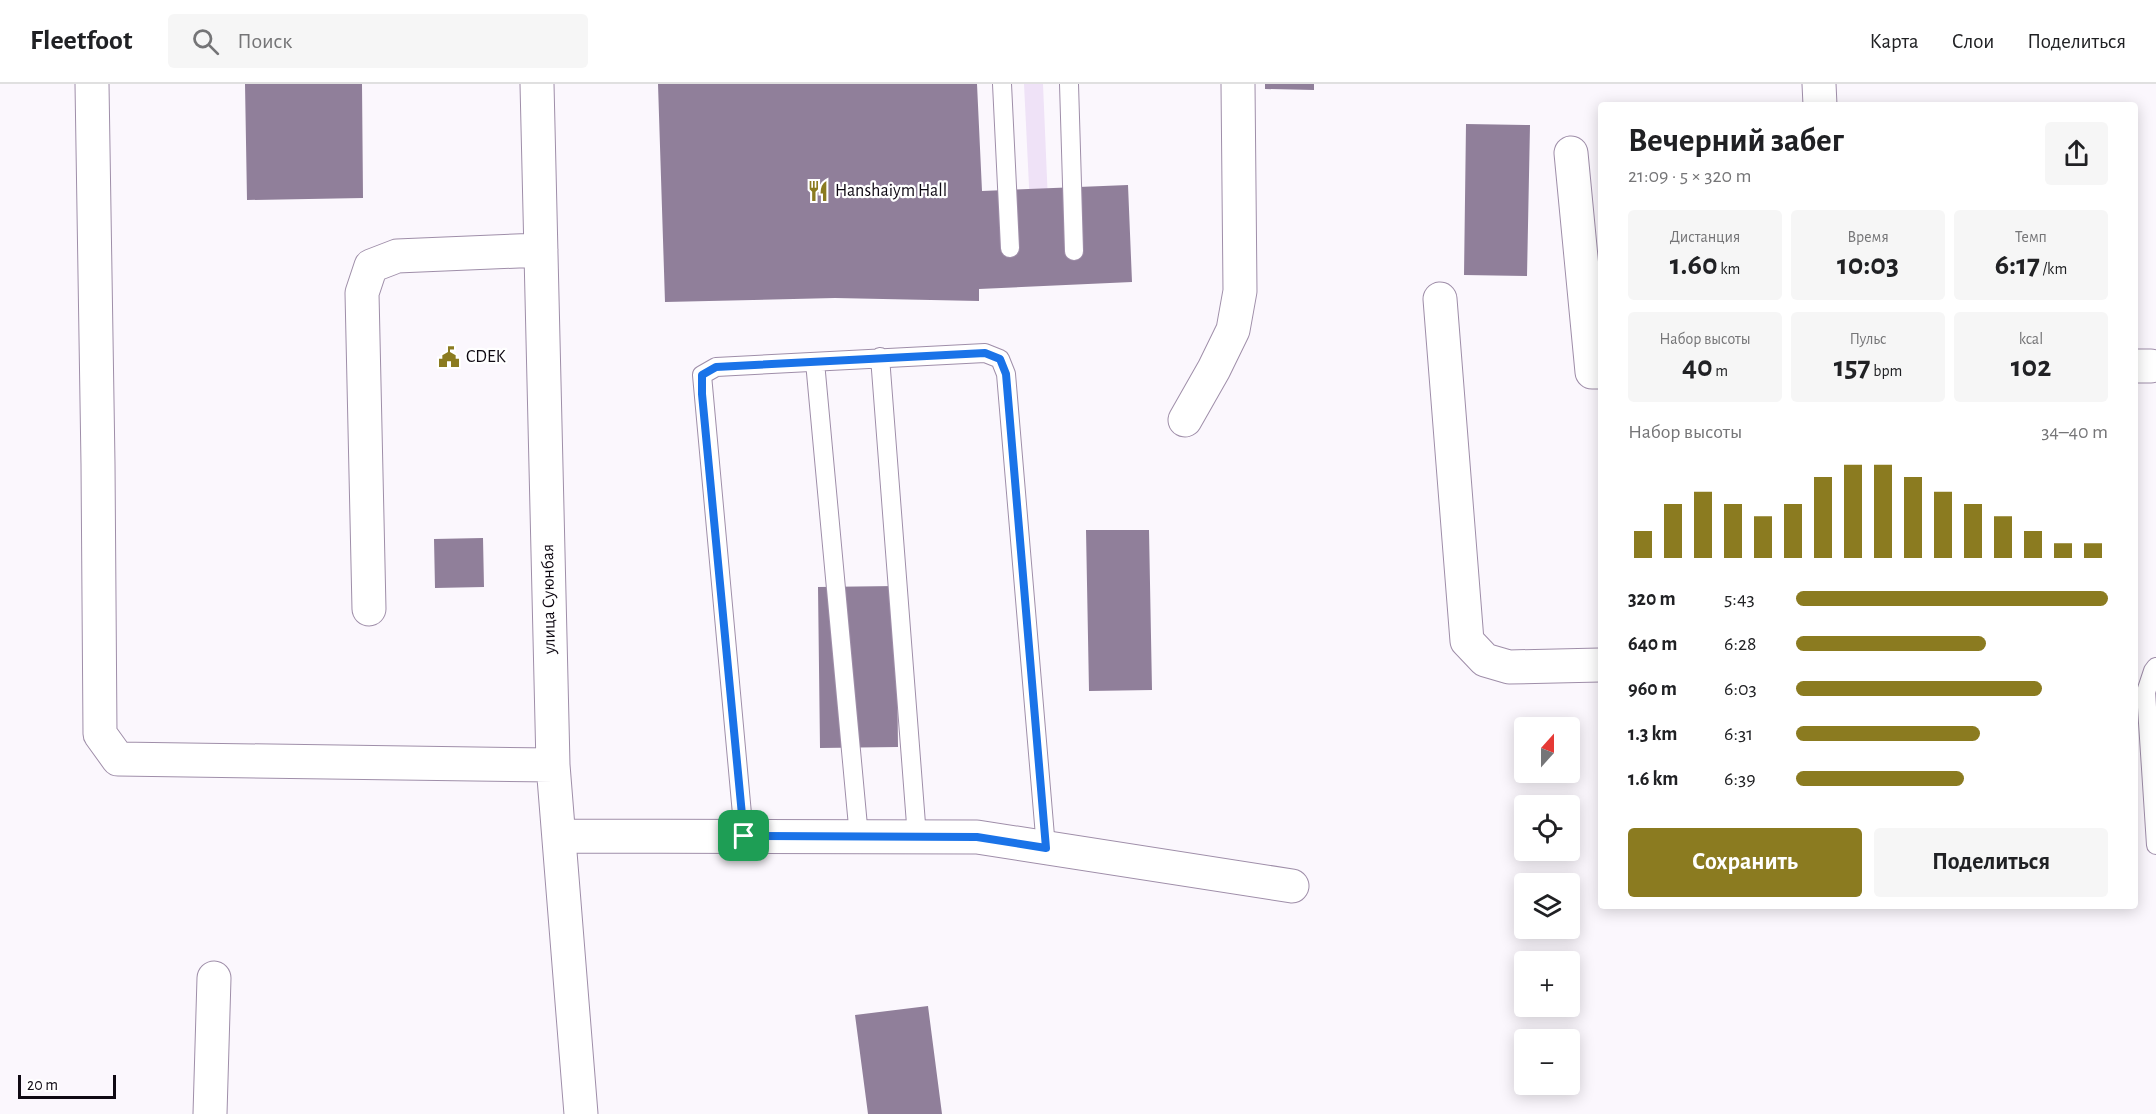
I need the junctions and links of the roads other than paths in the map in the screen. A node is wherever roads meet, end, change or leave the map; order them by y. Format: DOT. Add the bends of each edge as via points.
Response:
graph roads {
  1 [pos="92,84"];
  2 [pos="537,84"];
  3 [pos="1002,84"];
  4 [pos="1069,84"];
  5 [pos="1238,84"];
  6 [pos="1819,84"];
  7 [pos="1820,102"];
  8 [pos="1571,153"];
  9 [pos="1010,248"];
  10 [pos="541,250"];
  11 [pos="1074,251"];
  12 [pos="1440,299"];
  13 [pos="880,357"];
  14 [pos="815,362"];
  15 [pos="1598,372"];
  16 [pos="1185,420"];
  17 [pos="369,609"];
  18 [pos="1598,665"];
  19 [pos="2156,667"];
  20 [pos="553,765"];
  21 [pos="559,836"];
  22 [pos="744,836"];
  23 [pos="859,837"];
  24 [pos="917,837"];
  25 [pos="2156,845"];
  26 [pos="1046,848"];
  27 [pos="1292,886"];
  28 [pos="214,978"];
  29 [pos="210,1114"];
  30 [pos="581,1114"];
  1 -- 20 [label="street" via="100,734 118,759"];
  2 -- 10 [label="street, улица Суюнбая"];
  3 -- 9 [label="lane"];
  4 -- 11 [label="lane"];
  5 -- 16 [label="street" via="1240,291 1233,330"];
  6 -- 7 [label="street"];
  8 -- 15 [label="street" via="1592,372"];
  10 -- 17 [label="street" via="397,256 371,266 362,293"];
  10 -- 20 [label="street, улица Суюнбая"];
  12 -- 18 [label="street" via="1467,641 1485,660 1509,667"];
  13 -- 14 [label="lane"];
  13 -- 24 [label="lane"];
  13 -- 26 [label="lane" via="985,353 1000,359 1006,374"];
  14 -- 22 [label="lane" via="716,367 702,375"];
  14 -- 23 [label="lane"];
  19 -- 25 [label="lane" via="2146,692"];
  20 -- 21 [label="street, улица Суюнбая"];
  21 -- 22 [label="street"];
  21 -- 30 [label="street, улица Суюнбая"];
  22 -- 23 [label="street"];
  23 -- 24 [label="street"];
  24 -- 26 [label="street" via="977,837"];
  26 -- 27 [label="street"];
  28 -- 29 [label="street"];
}
